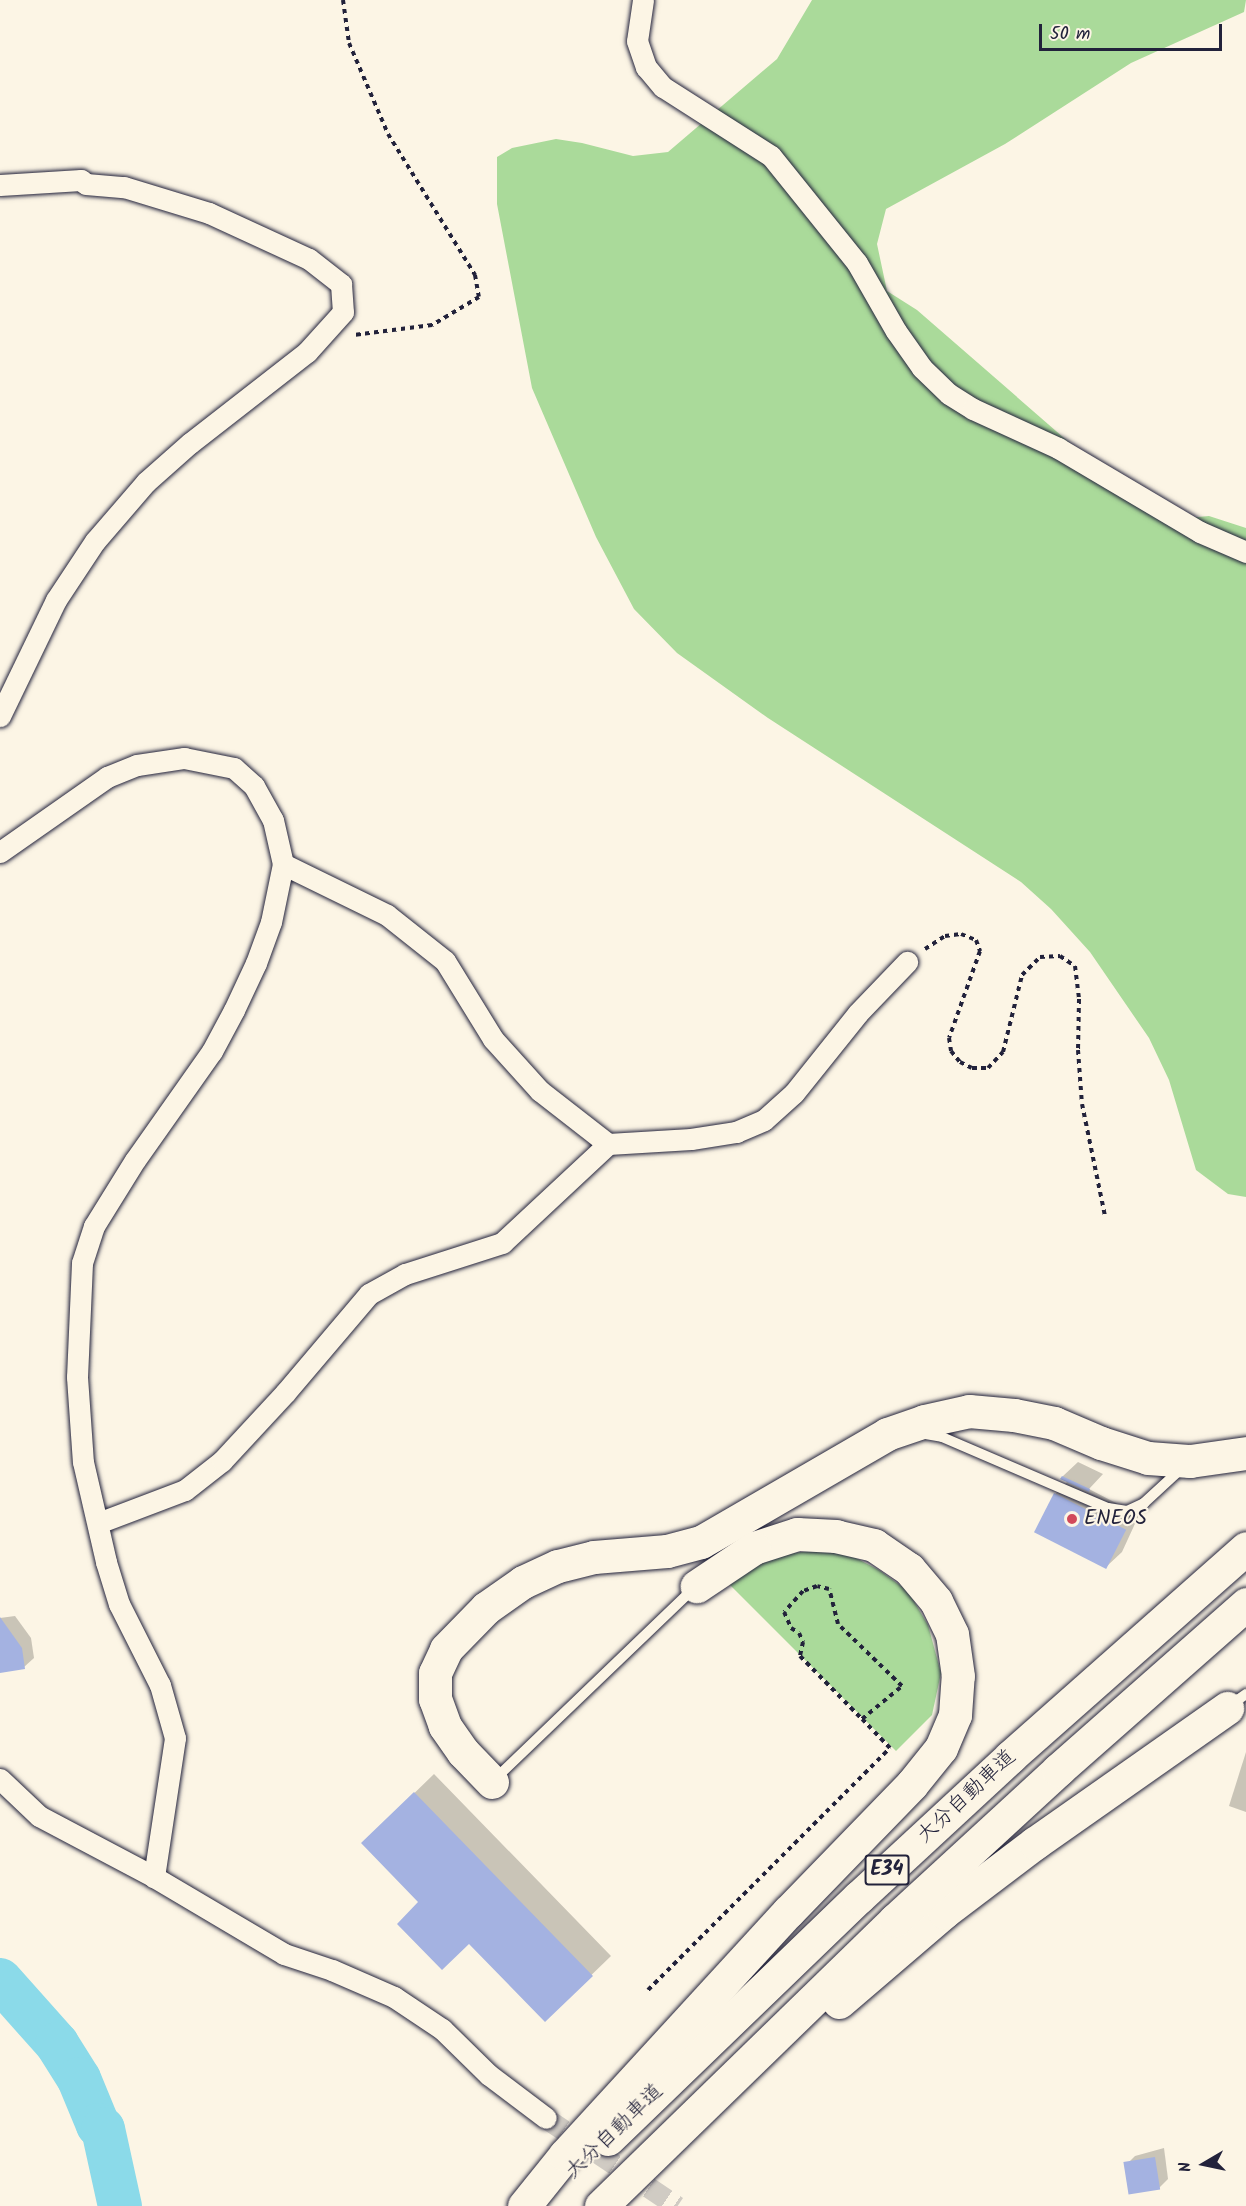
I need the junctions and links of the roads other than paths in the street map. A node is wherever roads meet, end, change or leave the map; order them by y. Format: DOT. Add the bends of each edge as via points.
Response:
graph roads {
  1 [pos="643,0"];
  2 [pos="0,185"];
  3 [pos="1246,552"];
  4 [pos="0,716"];
  5 [pos="0,852"];
  6 [pos="283,864"];
  7 [pos="906,962"];
  8 [pos="608,1144"];
  9 [pos="887,1434"];
  10 [pos="1246,1453"];
  11 [pos="1190,1461"];
  12 [pos="98,1523"];
  13 [pos="1246,1548"];
  14 [pos="696,1586"];
  15 [pos="1246,1604"];
  16 [pos="1236,1701"];
  17 [pos="0,1779"];
  18 [pos="492,1782"];
  19 [pos="154,1877"];
  20 [pos="546,2118"];
  21 [pos="524,2206"];
  22 [pos="542,2206"];
  23 [pos="601,2206"];
  24 [pos="619,2206"];
  1 -- 3 [label="street" via="637,41 646,67 663,87 771,156 857,263 922,368 950,394 973,409 1058,448 1200,532"];
  2 -- 4 [label="street" via="81,180 86,184 124,187 188,206 309,260 341,284 342,312 324,336 154,474 94,541 56,600"];
  5 -- 6 [label="street" via="106,777 137,765 184,758 234,768 254,786 273,820"];
  6 -- 8 [label="street" via="387,915 445,961 500,1048 540,1091"];
  6 -- 12 [label="street" via="271,922 234,1010 212,1051 94,1226 82,1263 77,1377 83,1462"];
  7 -- 8 [label="street" via="858,1013 794,1093 764,1120 736,1132"];
  8 -- 12 [label="street" via="501,1243 405,1274 369,1294 222,1461 184,1490"];
  9 -- 11 [label="highway" via="969,1412 1014,1415 1054,1423 1148,1458"];
  9 -- 11 [label="lane" via="942,1437 1108,1508 1127,1511 1144,1503"];
  9 -- 18 [label="highway" via="701,1542 667,1551 594,1557 558,1566 523,1582 486,1608 446,1649 435,1673 435,1699 445,1726"];
  10 -- 11 [label="highway"];
  12 -- 19 [label="street" via="119,1604 160,1685 176,1738"];
  13 -- 22 [label="highway, 大分自動車道 / E34" via="859,1897"];
  14 -- 18 [label="lane"];
  14 -- 21 [label="highway" via="754,1548 796,1534 836,1536 874,1545 909,1569 936,1601 953,1645 958,1676 955,1715 941,1748 912,1784 701,2007 565,2155"];
  15 -- 23 [label="highway, 大分自動車道 / E34" via="895,1920"];
  16 -- 24 [label="highway" via="944,1912 761,2070"];
  17 -- 19 [label="street" via="39,1816"];
  19 -- 20 [label="street" via="284,1954 394,1997 442,2029 489,2075"];
}
